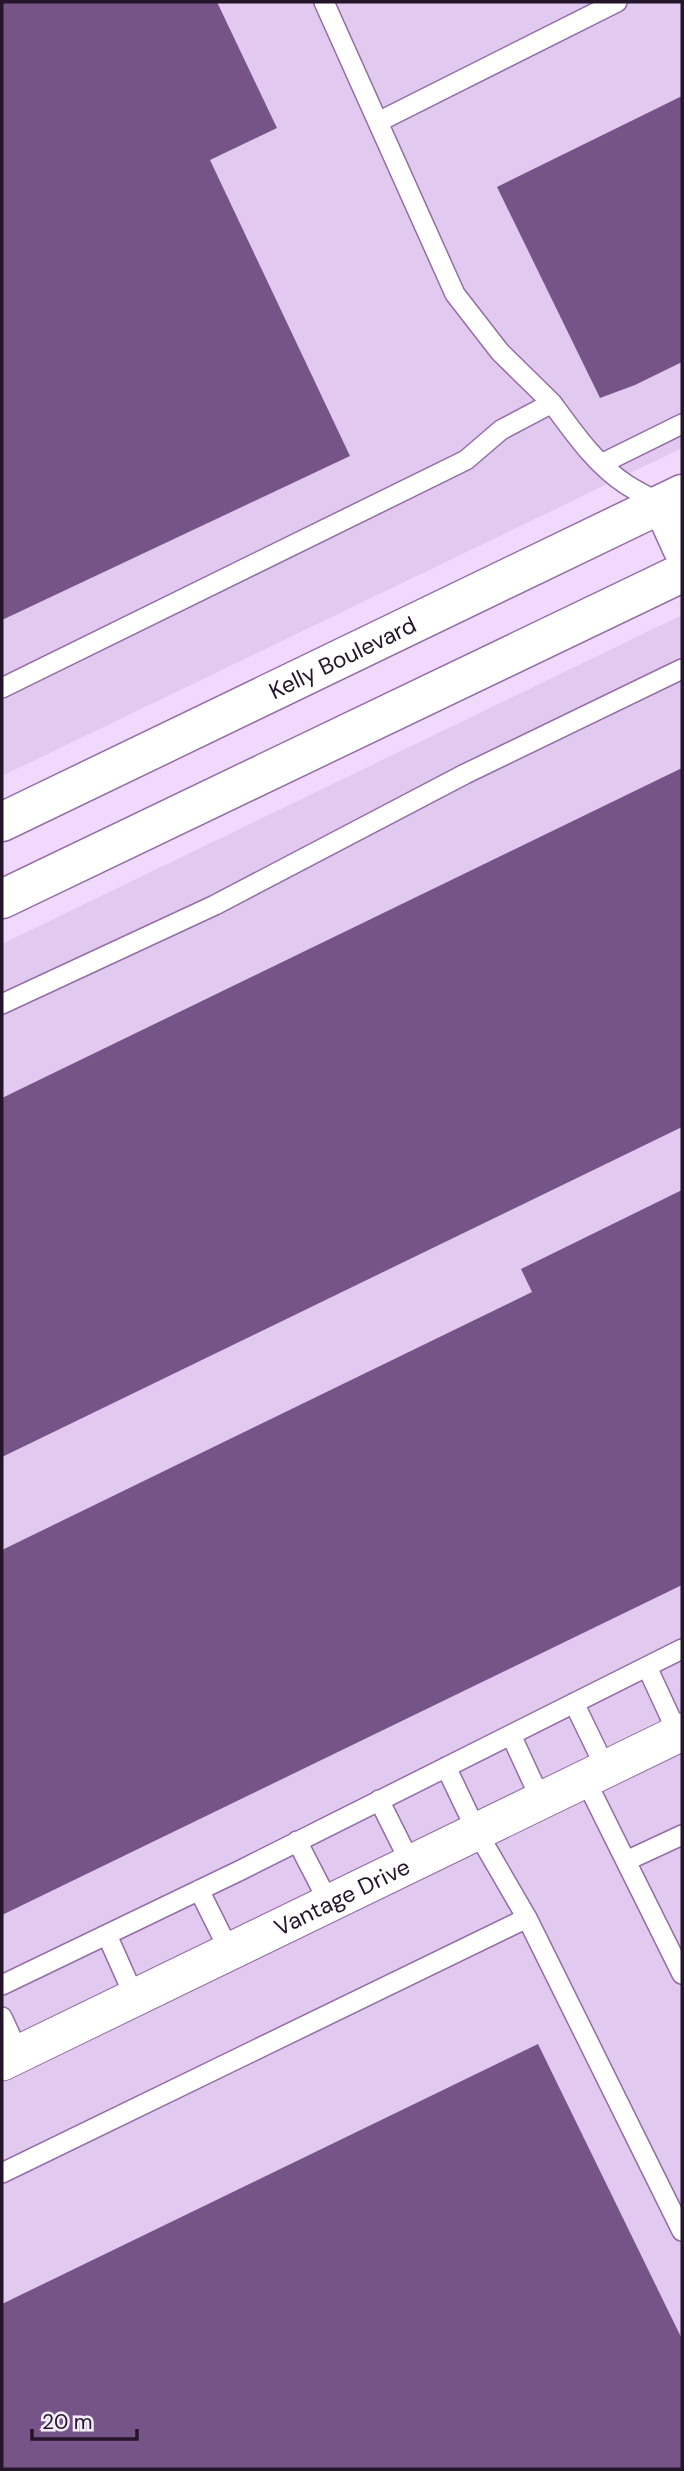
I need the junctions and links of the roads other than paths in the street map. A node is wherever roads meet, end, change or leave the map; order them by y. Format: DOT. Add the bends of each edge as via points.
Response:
graph roads {
  1 [pos="324,2"];
  2 [pos="617,2"];
  3 [pos="378,122"];
  4 [pos="552,403"];
  5 [pos="682,424"];
  6 [pos="603,463"];
  7 [pos="672,499"];
  8 [pos="682,548"];
  9 [pos="682,573"];
  10 [pos="682,669"];
  11 [pos="2,688"];
  12 [pos="2,822"];
  13 [pos="2,899"];
  14 [pos="2,1004"];
  15 [pos="682,1649"];
  16 [pos="647,1667"];
  17 [pos="575,1703"];
  18 [pos="680,1733"];
  19 [pos="511,1735"];
  20 [pos="446,1768"];
  21 [pos="595,1774"];
  22 [pos="379,1800"];
  23 [pos="541,1800"];
  24 [pos="477,1832"];
  25 [pos="682,1835"];
  26 [pos="297,1842"];
  27 [pos="626,1861"];
  28 [pos="411,1864"];
  29 [pos="199,1890"];
  30 [pos="329,1903"];
  31 [pos="527,1918"];
  32 [pos="107,1935"];
  33 [pos="230,1952"];
  34 [pos="682,1975"];
  35 [pos="2,1985"];
  36 [pos="135,1998"];
  37 [pos="2,2017"];
  38 [pos="10,2058"];
  39 [pos="2,2173"];
  40 [pos="682,2231"];
  1 -- 3 [label="lane"];
  2 -- 3 [label="lane"];
  3 -- 4 [label="lane" via="455,294 500,352"];
  4 -- 6 [label="lane" via="581,443"];
  4 -- 11 [label="lane" via="501,430 466,460"];
  5 -- 6 [label="lane"];
  6 -- 7 [label="lane" via="626,484"];
  7 -- 8 [label="street"];
  7 -- 12 [label="street, Kelly Boulevard"];
  9 -- 13 [label="street"];
  10 -- 14 [label="lane" via="465,774 215,905"];
  15 -- 16 [label="lane"];
  16 -- 17 [label="lane"];
  16 -- 18 [label="lane"];
  17 -- 19 [label="lane"];
  17 -- 21 [label="lane"];
  18 -- 21 [label="street, Vantage Drive"];
  19 -- 20 [label="lane"];
  19 -- 23 [label="lane"];
  20 -- 22 [label="lane"];
  20 -- 24 [label="lane"];
  21 -- 23 [label="street, Vantage Drive"];
  21 -- 27 [label="lane"];
  22 -- 26 [label="lane"];
  22 -- 28 [label="lane"];
  23 -- 24 [label="street, Vantage Drive"];
  24 -- 28 [label="street, Vantage Drive"];
  24 -- 31 [label="lane"];
  25 -- 27 [label="lane"];
  26 -- 29 [label="lane"];
  26 -- 30 [label="lane"];
  27 -- 34 [label="lane"];
  28 -- 30 [label="street, Vantage Drive"];
  29 -- 32 [label="lane"];
  29 -- 33 [label="lane"];
  30 -- 33 [label="street, Vantage Drive"];
  31 -- 39 [label="lane"];
  31 -- 40 [label="lane"];
  32 -- 35 [label="lane"];
  32 -- 36 [label="lane"];
  33 -- 36 [label="street, Vantage Drive"];
  36 -- 38 [label="street, Vantage Drive"];
  37 -- 38 [label="lane"];
}
